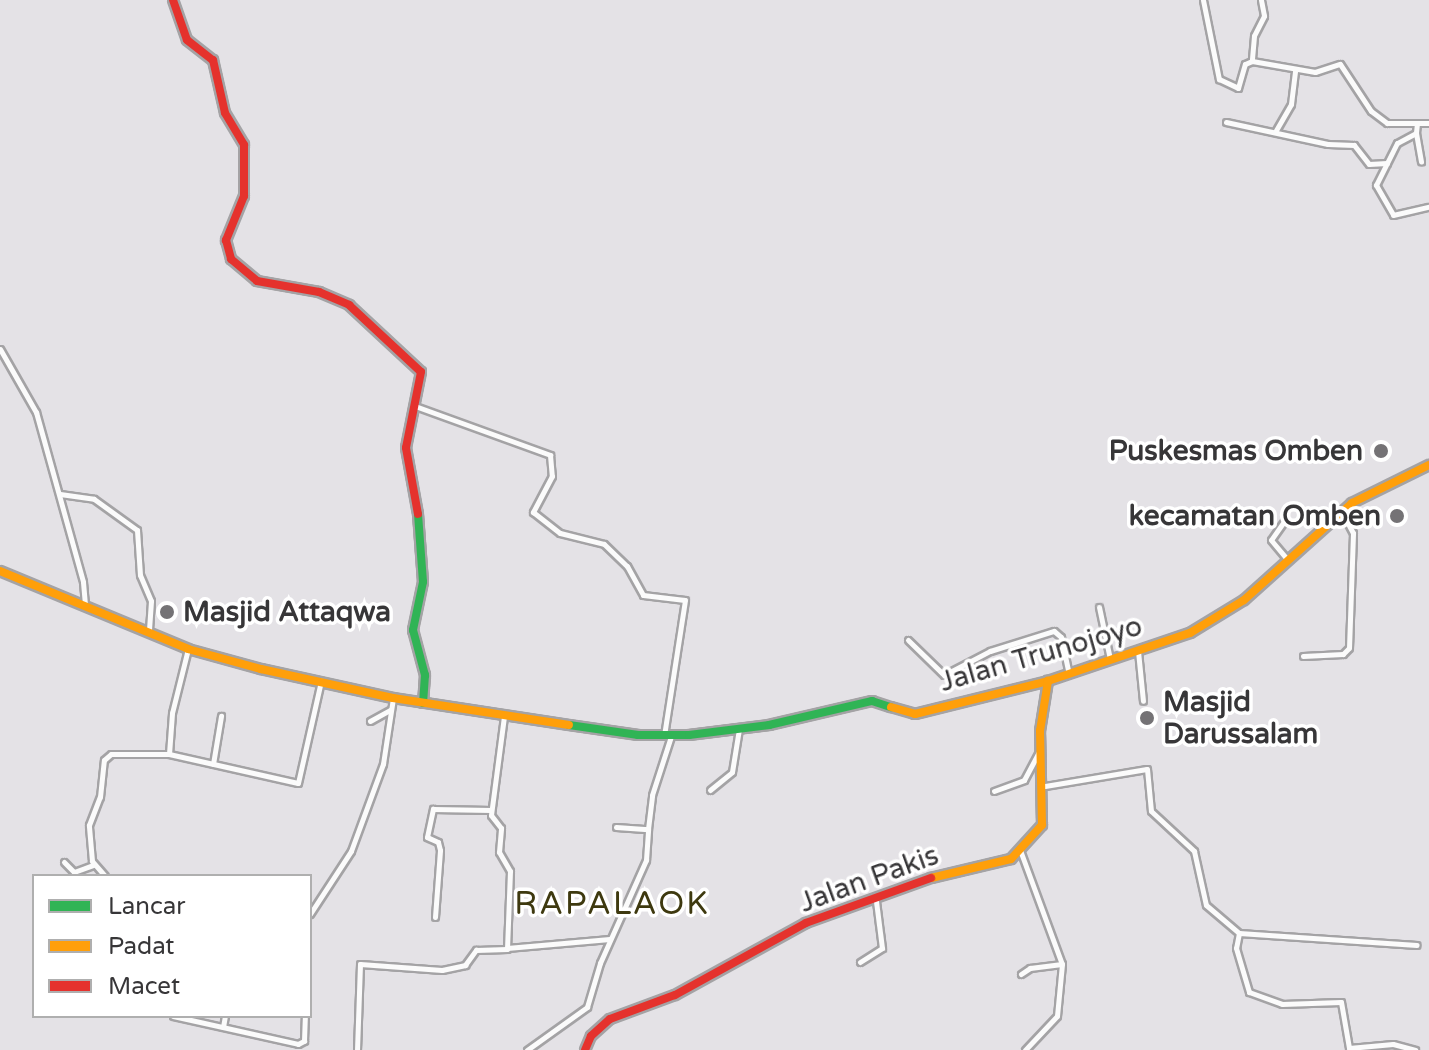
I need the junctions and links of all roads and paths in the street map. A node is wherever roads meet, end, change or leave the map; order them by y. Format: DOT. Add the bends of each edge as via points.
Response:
graph roads {
  1 [pos="173,0"];
  2 [pos="1203,0"];
  3 [pos="1261,0"];
  4 [pos="1252,61"];
  5 [pos="1295,69"];
  6 [pos="1226,122"];
  7 [pos="1417,123"];
  8 [pos="1429,123"];
  9 [pos="1275,132"];
  10 [pos="1416,133"];
  11 [pos="1421,162"];
  12 [pos="1387,163"];
  13 [pos="1429,207"];
  14 [pos="0,349"];
  15 [pos="415,406"];
  16 [pos="1429,465"];
  17 [pos="60,494"];
  18 [pos="1342,512"];
  19 [pos="1285,520"];
  20 [pos="1288,560"];
  21 [pos="0,571"];
  22 [pos="85,607"];
  23 [pos="1099,607"];
  24 [pos="149,634"];
  25 [pos="908,640"];
  26 [pos="188,649"];
  27 [pos="1138,650"];
  28 [pos="1303,656"];
  29 [pos="1110,659"];
  30 [pos="1069,674"];
  31 [pos="321,681"];
  32 [pos="1048,681"];
  33 [pos="393,698"];
  34 [pos="1143,701"];
  35 [pos="423,703"];
  36 [pos="391,710"];
  37 [pos="221,716"];
  38 [pos="504,716"];
  39 [pos="370,721"];
  40 [pos="739,729"];
  41 [pos="667,736"];
  42 [pos="1041,750"];
  43 [pos="169,754"];
  44 [pos="213,764"];
  45 [pos="1045,786"];
  46 [pos="710,790"];
  47 [pos="994,791"];
  48 [pos="491,810"];
  49 [pos="616,827"];
  50 [pos="648,829"];
  51 [pos="1020,850"];
  52 [pos="64,862"];
  53 [pos="93,865"];
  54 [pos="71,874"];
  55 [pos="103,874"];
  56 [pos="876,901"];
  57 [pos="312,908"];
  58 [pos="435,917"];
  59 [pos="1239,933"];
  60 [pos="611,939"];
  61 [pos="1417,945"];
  62 [pos="507,948"];
  63 [pos="860,962"];
  64 [pos="1062,964"];
  65 [pos="1021,974"];
  66 [pos="182,1018"];
  67 [pos="225,1018"];
  68 [pos="305,1018"];
  69 [pos="223,1027"];
  70 [pos="357,1050"];
  71 [pos="527,1050"];
  72 [pos="585,1050"];
  73 [pos="1025,1050"];
  74 [pos="1415,1050"];
  1 -- 15 [label="street" via="187,40 213,60 225,113 244,145 244,196 226,240 231,259 257,281 319,292 364,314 385,342 421,372"];
  2 -- 4 [label="street" via="1219,79 1238,88 1245,64"];
  3 -- 4 [label="street" via="1265,12 1254,36"];
  4 -- 5 [label="street"];
  5 -- 7 [label="street" via="1315,72 1342,65 1380,119 1391,125"];
  5 -- 9 [label="street" via="1291,104"];
  6 -- 9 [label="street"];
  7 -- 8 [label="street"];
  7 -- 10 [label="street"];
  9 -- 12 [label="street" via="1354,145 1369,164"];
  10 -- 11 [label="street"];
  10 -- 12 [label="street" via="1400,140"];
  12 -- 13 [label="street" via="1376,181 1386,209 1395,215"];
  14 -- 17 [label="street" via="36,412"];
  15 -- 35 [label="street" via="406,448 422,535 423,582 413,630 425,675"];
  15 -- 41 [label="street" via="550,455 552,476 533,512 560,533 604,544 627,566 643,595 685,600"];
  16 -- 18 [label="street, Jalan Trunojoyo"];
  17 -- 22 [label="street"];
  17 -- 24 [label="street" via="94,499 137,530 140,575 151,601"];
  18 -- 20 [label="street, Jalan Trunojoyo"];
  18 -- 28 [label="street" via="1353,533 1349,648 1343,654"];
  19 -- 20 [label="street" via="1271,540"];
  20 -- 27 [label="street, Jalan Trunojoyo" via="1221,617"];
  21 -- 22 [label="street, Jalan Trunojoyo"];
  22 -- 24 [label="street, Jalan Trunojoyo"];
  23 -- 29 [label="street"];
  24 -- 26 [label="street, Jalan Trunojoyo"];
  25 -- 30 [label="street" via="944,675 997,647 1054,631 1061,637"];
  26 -- 31 [label="street, Jalan Trunojoyo"];
  26 -- 43 [label="street" via="172,713"];
  27 -- 29 [label="street, Jalan Trunojoyo"];
  27 -- 34 [label="street"];
  29 -- 30 [label="street, Jalan Trunojoyo"];
  30 -- 32 [label="street, Jalan Trunojoyo"];
  31 -- 33 [label="street, Jalan Trunojoyo"];
  31 -- 44 [label="street" via="299,782"];
  32 -- 40 [label="street, Jalan Trunojoyo" via="915,714 872,701"];
  32 -- 42 [label="street"];
  33 -- 35 [label="street, Jalan Trunojoyo"];
  33 -- 36 [label="street"];
  35 -- 38 [label="street, Jalan Trunojoyo"];
  36 -- 39 [label="street"];
  36 -- 57 [label="street" via="383,764 351,851"];
  37 -- 44 [label="street"];
  38 -- 41 [label="street, Jalan Trunojoyo"];
  38 -- 48 [label="street"];
  40 -- 41 [label="street, Jalan Trunojoyo"];
  40 -- 46 [label="street" via="732,772"];
  41 -- 50 [label="street"];
  42 -- 45 [label="street"];
  42 -- 47 [label="street" via="1024,780"];
  43 -- 44 [label="street"];
  43 -- 53 [label="street" via="106,757 100,797 89,820"];
  45 -- 51 [label="street" via="1041,828"];
  45 -- 59 [label="street" via="1147,769 1151,811 1194,851 1206,905"];
  48 -- 58 [label="street" via="433,809 427,837 438,842 440,850"];
  48 -- 62 [label="street" via="501,828 499,852 510,871"];
  49 -- 50 [label="street"];
  50 -- 60 [label="street" via="646,860"];
  51 -- 56 [label="street, Jalan Pakis" via="1007,861 945,873"];
  51 -- 64 [label="street"];
  52 -- 54 [label="street"];
  53 -- 54 [label="street"];
  53 -- 55 [label="street"];
  56 -- 63 [label="street" via="882,948"];
  56 -- 72 [label="street, Jalan Pakis" via="806,923 675,995 610,1019 591,1036"];
  59 -- 61 [label="street"];
  59 -- 74 [label="street" via="1236,948 1249,992 1282,1004 1342,1003 1349,1048 1393,1044"];
  60 -- 62 [label="street"];
  60 -- 71 [label="street" via="581,1014"];
  62 -- 70 [label="street" via="476,950 465,965 442,970 360,964"];
  64 -- 65 [label="street"];
  64 -- 73 [label="street" via="1057,1016"];
  66 -- 69 [label="street"];
  67 -- 69 [label="street"];
  68 -- 69 [label="street" via="304,1041 298,1044"];
}
